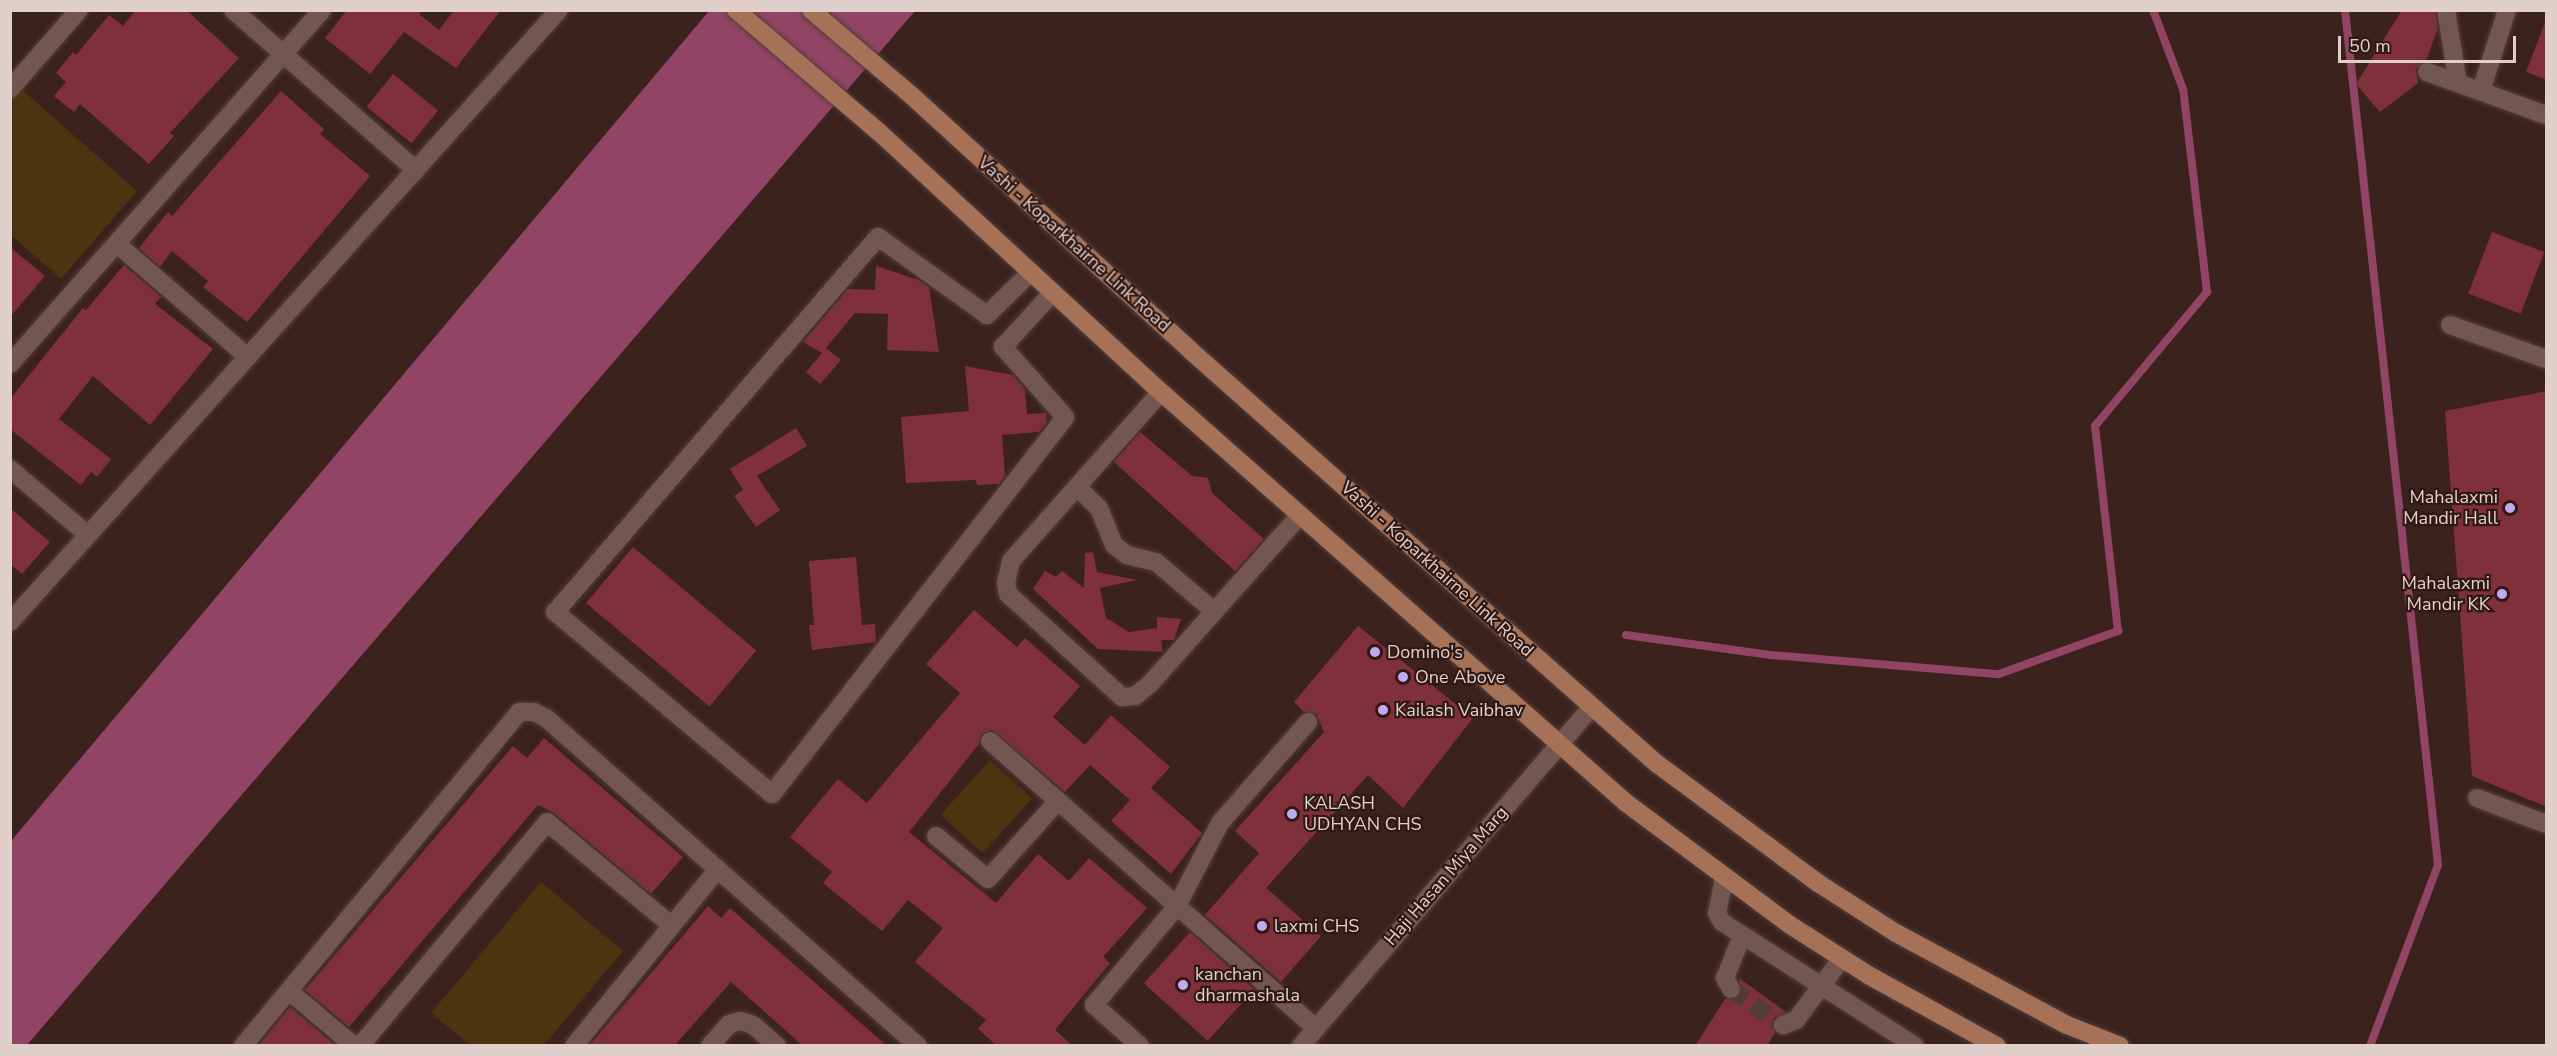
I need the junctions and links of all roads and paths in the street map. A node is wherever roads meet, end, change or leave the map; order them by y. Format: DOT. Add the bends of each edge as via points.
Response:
graph roads {
  1 [pos="79,10"];
  2 [pos="233,10"];
  3 [pos="322,10"];
  4 [pos="559,10"];
  5 [pos="736,10"];
  6 [pos="811,10"];
  7 [pos="2446,10"];
  8 [pos="2507,10"];
  9 [pos="284,54"];
  10 [pos="2427,72"];
  11 [pos="2458,83"];
  12 [pos="10,89"];
  13 [pos="2481,92"];
  14 [pos="2547,115"];
  15 [pos="416,170"];
  16 [pos="117,244"];
  17 [pos="1031,272"];
  18 [pos="1053,292"];
  19 [pos="2450,325"];
  20 [pos="248,357"];
  21 [pos="2547,359"];
  22 [pos="10,364"];
  23 [pos="1161,392"];
  24 [pos="10,469"];
  25 [pos="1078,488"];
  26 [pos="1299,515"];
  27 [pos="88,535"];
  28 [pos="1215,612"];
  29 [pos="10,622"];
  30 [pos="1592,707"];
  31 [pos="1308,722"];
  32 [pos="990,741"];
  33 [pos="1558,746"];
  34 [pos="2477,798"];
  35 [pos="1058,801"];
  36 [pos="2547,824"];
  37 [pos="936,836"];
  38 [pos="718,869"];
  39 [pos="1724,878"];
  40 [pos="1177,906"];
  41 [pos="671,925"];
  42 [pos="1742,936"];
  43 [pos="1842,958"];
  44 [pos="1821,988"];
  45 [pos="1731,989"];
  46 [pos="289,991"];
  47 [pos="1783,1024"];
  48 [pos="1316,1028"];
  49 [pos="1994,1045"];
  50 [pos="243,1046"];
  51 [pos="354,1046"];
  52 [pos="360,1046"];
  53 [pos="574,1046"];
  54 [pos="710,1046"];
  55 [pos="777,1046"];
  56 [pos="918,1046"];
  57 [pos="1140,1046"];
  58 [pos="1301,1046"];
  59 [pos="1915,1046"];
  60 [pos="2120,1046"];
  1 -- 12 [label="street"];
  2 -- 9 [label="street"];
  3 -- 9 [label="street"];
  4 -- 15 [label="street"];
  5 -- 17 [label="main road"];
  6 -- 30 [label="main road, Vashi - Koparkhairne Link Road"];
  7 -- 11 [label="street"];
  8 -- 13 [label="street"];
  9 -- 15 [label="street"];
  9 -- 16 [label="street"];
  10 -- 11 [label="street"];
  11 -- 13 [label="street"];
  13 -- 14 [label="street"];
  15 -- 20 [label="street"];
  16 -- 20 [label="street"];
  16 -- 22 [label="street"];
  17 -- 18 [label="main road"];
  17 -- 18 [label="street" via="987,315 878,237 555,612 772,794 1065,417 1003,347"];
  18 -- 23 [label="main road"];
  19 -- 21 [label="street"];
  20 -- 27 [label="street"];
  23 -- 25 [label="street"];
  23 -- 26 [label="main road"];
  24 -- 27 [label="street"];
  25 -- 28 [label="street" via="1099,508 1114,545 1127,555 1156,562"];
  25 -- 28 [label="street" via="1011,561 1006,582 1008,594 1122,697 1135,696"];
  26 -- 28 [label="street"];
  26 -- 33 [label="main road"];
  27 -- 29 [label="street"];
  30 -- 33 [label="street, Haji Hasan Miya Marg"];
  30 -- 60 [label="main road, Vashi - Koparkhairne Link Road" via="1666,770 1828,889 1967,974 2067,1025"];
  31 -- 40 [label="street" via="1220,823"];
  32 -- 35 [label="street"];
  33 -- 39 [label="main road"];
  33 -- 48 [label="street, Haji Hasan Miya Marg"];
  34 -- 36 [label="street"];
  35 -- 37 [label="street" via="988,879"];
  35 -- 40 [label="street"];
  38 -- 41 [label="street"];
  38 -- 46 [label="street" via="546,718 534,712 519,712"];
  38 -- 56 [label="street"];
  39 -- 42 [label="street" via="1719,918"];
  39 -- 43 [label="main road"];
  40 -- 48 [label="street"];
  40 -- 57 [label="street" via="1094,1005"];
  41 -- 52 [label="street" via="547,822"];
  41 -- 53 [label="street"];
  42 -- 44 [label="street"];
  42 -- 45 [label="street" via="1725,978"];
  43 -- 44 [label="street"];
  43 -- 49 [label="main road"];
  44 -- 47 [label="street" via="1796,1020"];
  44 -- 59 [label="street"];
  46 -- 50 [label="street"];
  46 -- 51 [label="street"];
  48 -- 58 [label="street, Haji Hasan Miya Marg"];
  54 -- 55 [label="street" via="729,1024 741,1021 753,1025"];
}
